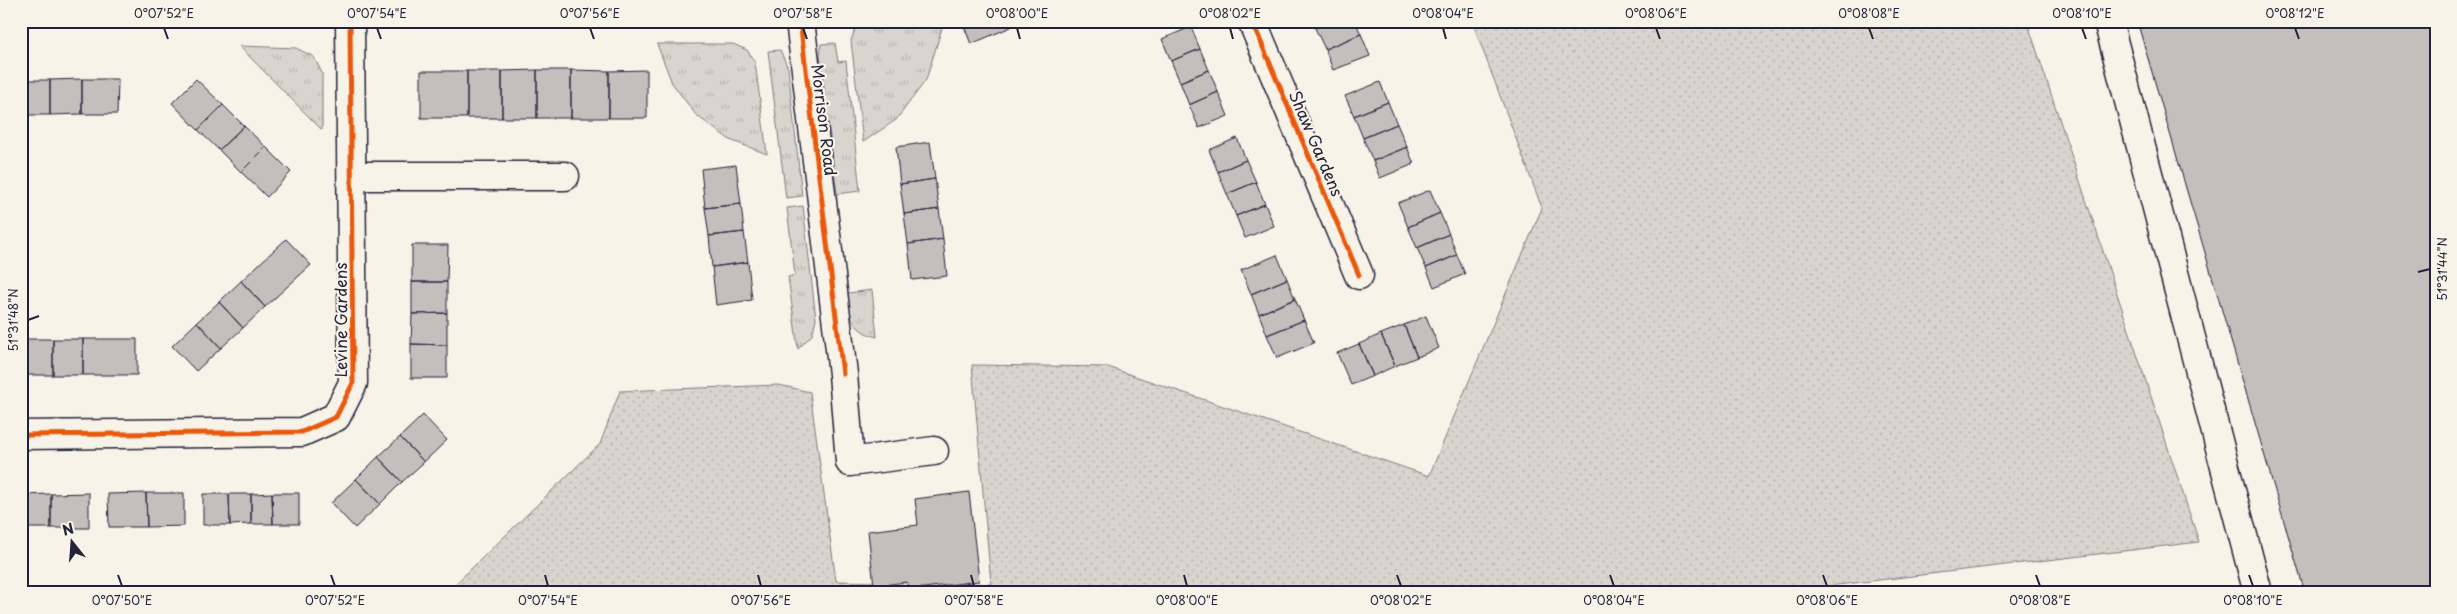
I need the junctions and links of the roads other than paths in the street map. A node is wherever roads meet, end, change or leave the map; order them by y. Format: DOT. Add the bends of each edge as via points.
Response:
graph roads {
  1 [pos="350,21"];
  2 [pos="800,21"];
  3 [pos="1252,21"];
  4 [pos="2108,21"];
  5 [pos="352,176"];
  6 [pos="564,176"];
  7 [pos="1359,275"];
  8 [pos="21,435"];
  9 [pos="934,451"];
  10 [pos="2258,593"];
  1 -- 5 [label="street, Levine Gardens"];
  2 -- 9 [label="street, Morrison Road" via="843,374 850,462"];
  3 -- 7 [label="street, Shaw Gardens"];
  4 -- 10 [label="street"];
  5 -- 6 [label="street"];
  5 -- 8 [label="street, Levine Gardens" via="353,383 336,417 302,432"];
}
